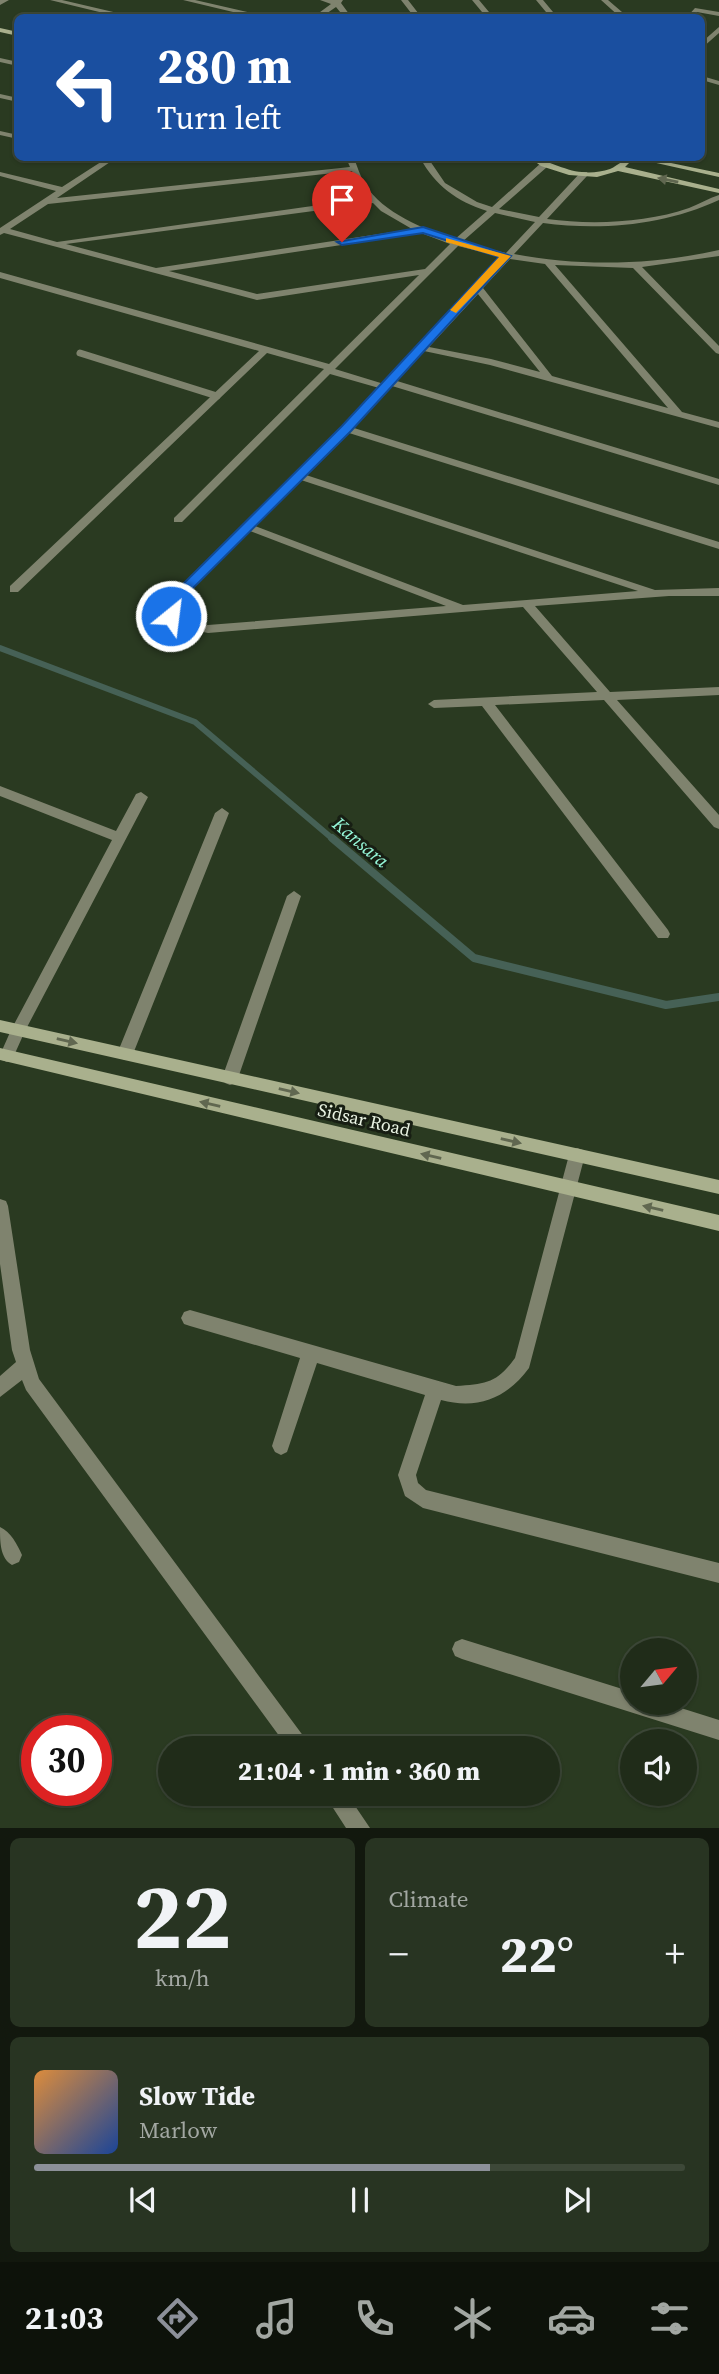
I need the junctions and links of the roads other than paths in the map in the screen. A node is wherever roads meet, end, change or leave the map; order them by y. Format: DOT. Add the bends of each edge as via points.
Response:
graph roads {
  1 [pos="6,0"];
  2 [pos="53,0"];
  3 [pos="186,0"];
  4 [pos="323,0"];
  5 [pos="404,0"];
  6 [pos="475,0"];
  7 [pos="539,0"];
  8 [pos="604,0"];
  9 [pos="705,0"];
  10 [pos="340,1"];
  11 [pos="75,2"];
  12 [pos="0,3"];
  13 [pos="695,10"];
  14 [pos="121,14"];
  15 [pos="251,14"];
  16 [pos="321,14"];
  17 [pos="416,14"];
  18 [pos="487,14"];
  19 [pos="551,14"];
  20 [pos="621,14"];
  21 [pos="692,14"];
  22 [pos="719,14"];
  23 [pos="719,29"];
  24 [pos="705,48"];
  25 [pos="105,161"];
  26 [pos="350,161"];
  27 [pos="426,161"];
  28 [pos="538,161"];
  29 [pos="626,161"];
  30 [pos="652,161"];
  31 [pos="544,165"];
  32 [pos="617,168"];
  33 [pos="352,169"];
  34 [pos="0,174"];
  35 [pos="584,174"];
  36 [pos="719,175"];
  37 [pos="62,190"];
  38 [pos="719,191"];
  39 [pos="719,197"];
  40 [pos="374,200"];
  41 [pos="45,202"];
  42 [pos="494,210"];
  43 [pos="539,221"];
  44 [pos="1,228"];
  45 [pos="423,230"];
  46 [pos="456,243"];
  47 [pos="52,244"];
  48 [pos="718,254"];
  49 [pos="506,256"];
  50 [pos="548,262"];
  51 [pos="635,265"];
  52 [pos="153,271"];
  53 [pos="427,271"];
  54 [pos="0,275"];
  55 [pos="477,287"];
  56 [pos="421,348"];
  57 [pos="265,350"];
  58 [pos="719,351"];
  59 [pos="80,353"];
  60 [pos="330,369"];
  61 [pos="549,378"];
  62 [pos="387,385"];
  63 [pos="217,396"];
  64 [pos="679,414"];
  65 [pos="719,425"];
  66 [pos="346,429"];
  67 [pos="299,476"];
  68 [pos="719,482"];
  69 [pos="178,520"];
  70 [pos="248,527"];
  71 [pos="719,546"];
  72 [pos="14,589"];
  73 [pos="719,592"];
  74 [pos="658,593"];
  75 [pos="526,604"];
  76 [pos="466,610"];
  77 [pos="719,691"];
  78 [pos="607,696"];
  79 [pos="486,702"];
  80 [pos="435,704"];
  81 [pos="0,791"];
  82 [pos="141,797"];
  83 [pos="222,813"];
  84 [pos="719,824"];
  85 [pos="120,838"];
  86 [pos="294,896"];
  87 [pos="663,934"];
  88 [pos="0,1026"];
  89 [pos="18,1030"];
  90 [pos="125,1054"];
  91 [pos="4,1055"];
  92 [pos="230,1078"];
  93 [pos="577,1155"];
  94 [pos="719,1187"];
  95 [pos="568,1188"];
  96 [pos="0,1206"];
  97 [pos="719,1223"];
  98 [pos="190,1318"];
  99 [pos="311,1353"];
  100 [pos="25,1366"];
  101 [pos="0,1388"];
  102 [pos="436,1389"];
  103 [pos="281,1446"];
  104 [pos="0,1537"];
  105 [pos="12,1555"];
  106 [pos="719,1573"];
  107 [pos="462,1649"];
  108 [pos="620,1699"];
  109 [pos="671,1715"];
  110 [pos="719,1730"];
  111 [pos="291,1736"];
  112 [pos="343,1806"];
  113 [pos="359,1828"];
  1 -- 12 [label="street"];
  2 -- 11 [label="street"];
  3 -- 15 [label="street"];
  4 -- 10 [label="street"];
  5 -- 17 [label="street"];
  6 -- 18 [label="street"];
  7 -- 19 [label="street"];
  8 -- 20 [label="street"];
  9 -- 13 [label="street"];
  10 -- 16 [label="street"];
  11 -- 14 [label="street"];
  13 -- 21 [label="street"];
  13 -- 22 [label="street"];
  23 -- 24 [label="street"];
  25 -- 37 [label="street"];
  26 -- 33 [label="street"];
  27 -- 42 [label="street" via="451,190"];
  28 -- 31 [label="main road"];
  29 -- 32 [label="main road"];
  30 -- 36 [label="main road"];
  31 -- 35 [label="main road"];
  31 -- 42 [label="street"];
  32 -- 35 [label="main road"];
  38 -- 32 [label="main road, one-way"];
  33 -- 40 [label="street"];
  33 -- 41 [label="street"];
  34 -- 37 [label="street"];
  35 -- 43 [label="street"];
  37 -- 41 [label="street"];
  39 -- 43 [label="street" via="683,214 651,222"];
  40 -- 45 [label="street"];
  40 -- 47 [label="street"];
  41 -- 44 [label="street"];
  42 -- 43 [label="street"];
  42 -- 46 [label="street"];
  43 -- 49 [label="street"];
  44 -- 47 [label="street"];
  45 -- 46 [label="street"];
  45 -- 52 [label="street"];
  46 -- 49 [label="street"];
  46 -- 53 [label="street"];
  47 -- 52 [label="street"];
  48 -- 51 [label="street"];
  49 -- 50 [label="street"];
  49 -- 55 [label="street"];
  50 -- 51 [label="street"];
  50 -- 64 [label="street"];
  51 -- 58 [label="street"];
  52 -- 53 [label="street" via="257,297"];
  53 -- 60 [label="street"];
  54 -- 57 [label="street"];
  55 -- 56 [label="street"];
  55 -- 61 [label="street"];
  56 -- 61 [label="street"];
  56 -- 62 [label="street"];
  57 -- 60 [label="street"];
  57 -- 63 [label="street"];
  59 -- 63 [label="lane"];
  60 -- 62 [label="street"];
  60 -- 69 [label="street"];
  61 -- 64 [label="street"];
  62 -- 66 [label="street"];
  62 -- 68 [label="street"];
  63 -- 72 [label="street"];
  64 -- 65 [label="street"];
  66 -- 67 [label="street"];
  66 -- 71 [label="street"];
  67 -- 70 [label="street"];
  67 -- 74 [label="street"];
  70 -- 76 [label="street"];
  70 -- 76 [label="street" via="174,600 171,616 179,623 208,628"];
  73 -- 74 [label="street"];
  74 -- 75 [label="street"];
  75 -- 76 [label="street"];
  75 -- 78 [label="street"];
  77 -- 78 [label="street"];
  78 -- 79 [label="street"];
  78 -- 84 [label="street"];
  79 -- 80 [label="street"];
  79 -- 87 [label="street"];
  81 -- 85 [label="street"];
  82 -- 85 [label="street"];
  83 -- 90 [label="street"];
  85 -- 89 [label="street"];
  86 -- 92 [label="street"];
  88 -- 89 [label="main road, Sidsar Road"];
  89 -- 90 [label="main road, Sidsar Road, one-way"];
  89 -- 91 [label="street"];
  90 -- 92 [label="main road, Sidsar Road"];
  95 -- 91 [label="main road, Sidsar Road, one-way"];
  92 -- 93 [label="main road, Sidsar Road, one-way"];
  93 -- 94 [label="main road, Sidsar Road"];
  93 -- 95 [label="street"];
  97 -- 95 [label="main road, Sidsar Road, one-way"];
  95 -- 102 [label="street" via="523,1362 510,1381 490,1394 456,1395"];
  96 -- 100 [label="street"];
  98 -- 99 [label="street"];
  99 -- 102 [label="street"];
  99 -- 103 [label="street"];
  100 -- 101 [label="street"];
  100 -- 111 [label="street" via="41,1397"];
  102 -- 106 [label="street" via="407,1475 408,1486 423,1499"];
  104 -- 105 [label="street"];
  107 -- 108 [label="street"];
  109 -- 110 [label="street"];
  112 -- 113 [label="street"];
}
